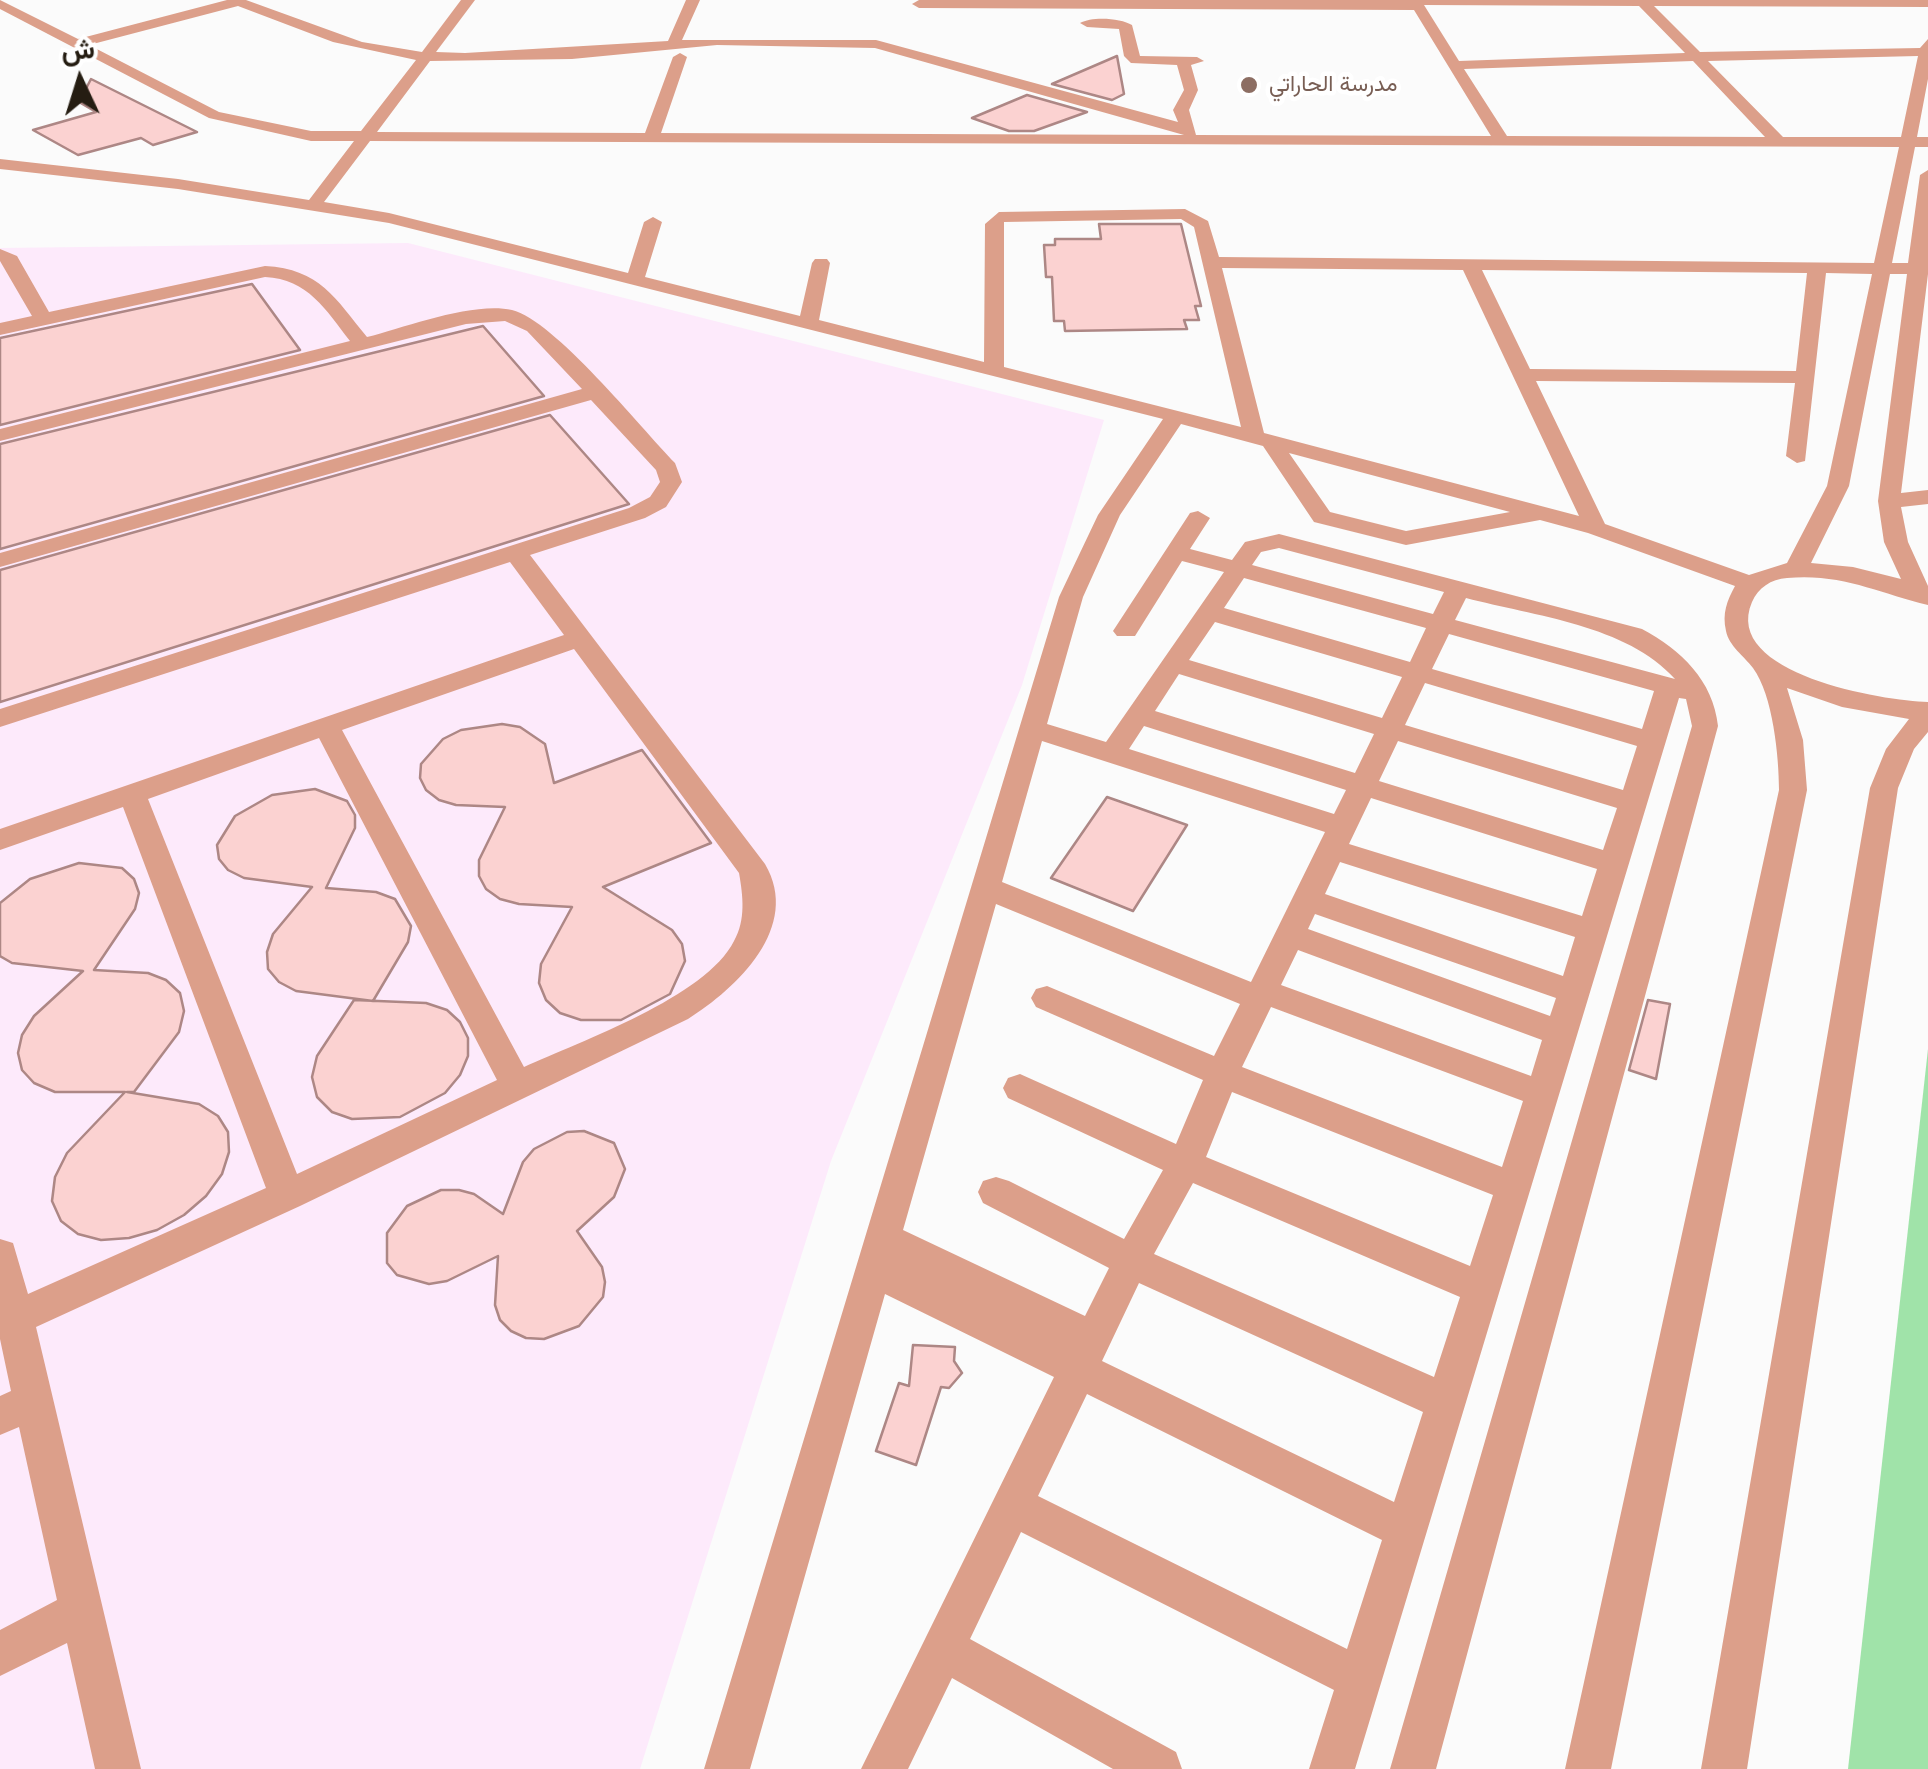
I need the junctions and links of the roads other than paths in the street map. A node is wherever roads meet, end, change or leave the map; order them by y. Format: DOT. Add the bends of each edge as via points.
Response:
graph roads {
  1 [pos="468,0"];
  2 [pos="693,0"];
  3 [pos="236,1"];
  4 [pos="1928,1"];
  5 [pos="921,2"];
  6 [pos="1190,2"];
  7 [pos="1415,2"];
  8 [pos="1643,2"];
  9 [pos="1871,2"];
  10 [pos="0,4"];
  11 [pos="918,21"];
  12 [pos="1076,23"];
  13 [pos="918,38"];
  14 [pos="1928,43"];
  15 [pos="75,44"];
  16 [pos="677,50"];
  17 [pos="1927,52"];
  18 [pos="916,55"];
  19 [pos="428,57"];
  20 [pos="1700,57"];
  21 [pos="1454,65"];
  22 [pos="1194,136"];
  23 [pos="366,138"];
  24 [pos="651,138"];
  25 [pos="1502,141"];
  26 [pos="1778,142"];
  27 [pos="1918,142"];
  28 [pos="0,164"];
  29 [pos="1928,175"];
  30 [pos="315,203"];
  31 [pos="653,222"];
  32 [pos="0,254"];
  33 [pos="1212,262"];
  34 [pos="821,263"];
  35 [pos="1470,265"];
  36 [pos="1817,268"];
  37 [pos="1884,269"];
  38 [pos="1922,279"];
  39 [pos="635,281"];
  40 [pos="43,320"];
  41 [pos="808,325"];
  42 [pos="0,329"];
  43 [pos="363,344"];
  44 [pos="994,372"];
  45 [pos="1524,375"];
  46 [pos="1805,377"];
  47 [pos="1902,388"];
  48 [pos="1928,389"];
  49 [pos="595,392"];
  50 [pos="1176,416"];
  51 [pos="0,436"];
  52 [pos="1263,439"];
  53 [pos="1797,456"];
  54 [pos="1928,497"];
  55 [pos="1889,502"];
  56 [pos="1542,513"];
  57 [pos="1198,518"];
  58 [pos="1596,528"];
  59 [pos="516,552"];
  60 [pos="1176,552"];
  61 [pos="0,560"];
  62 [pos="1237,570"];
  63 [pos="1795,570"];
  64 [pos="1752,584"];
  65 [pos="1459,587"];
  66 [pos="1923,596"];
  67 [pos="1209,612"];
  68 [pos="1442,624"];
  69 [pos="1126,630"];
  70 [pos="580,638"];
  71 [pos="1764,662"];
  72 [pos="1173,664"];
  73 [pos="1418,673"];
  74 [pos="1684,691"];
  75 [pos="1928,714"];
  76 [pos="1138,715"];
  77 [pos="0,718"];
  78 [pos="326,728"];
  79 [pos="1390,730"];
  80 [pos="1030,735"];
  81 [pos="1652,741"];
  82 [pos="1111,755"];
  83 [pos="1363,785"];
  84 [pos="134,796"];
  85 [pos="1632,803"];
  86 [pos="0,840"];
  87 [pos="1336,840"];
  88 [pos="1614,864"];
  89 [pos="982,897"];
  90 [pos="1308,899"];
  91 [pos="1592,932"];
  92 [pos="1290,934"];
  93 [pos="1574,992"];
  94 [pos="1047,998"];
  95 [pos="1257,1001"];
  96 [pos="1561,1032"];
  97 [pos="1222,1074"];
  98 [pos="518,1086"];
  99 [pos="1020,1088"];
  100 [pos="1542,1094"];
  101 [pos="1185,1164"];
  102 [pos="1513,1187"];
  103 [pos="996,1192"];
  104 [pos="288,1195"];
  105 [pos="878,1254"];
  106 [pos="0,1255"];
  107 [pos="1131,1261"];
  108 [pos="1482,1289"];
  109 [pos="15,1318"];
  110 [pos="1085,1354"];
  111 [pos="1446,1402"];
  112 [pos="17,1408"];
  113 [pos="1011,1505"];
  114 [pos="1406,1530"];
  115 [pos="82,1610"];
  116 [pos="942,1648"];
  117 [pos="0,1654"];
  118 [pos="1360,1679"];
  119 [pos="118,1769"];
  120 [pos="727,1769"];
  121 [pos="884,1769"];
  122 [pos="1159,1769"];
  123 [pos="1332,1769"];
  124 [pos="1413,1769"];
  125 [pos="1588,1769"];
  126 [pos="1724,1769"];
  1 -- 19 [label="street"];
  2 -- 16 [label="street"];
  3 -- 15 [label="street"];
  3 -- 19 [label="street" via="359,46"];
  4 -- 9 [label="street"];
  5 -- 6 [label="street"];
  5 -- 11 [label="street"];
  6 -- 7 [label="street"];
  7 -- 8 [label="street"];
  7 -- 21 [label="street"];
  8 -- 9 [label="street"];
  8 -- 20 [label="street"];
  10 -- 15 [label="street"];
  12 -- 22 [label="street" via="1123,24 1132,58 1190,61 1190,90 1181,110"];
  13 -- 18 [label="street"];
  14 -- 17 [label="street"];
  15 -- 23 [label="street" via="234,122"];
  16 -- 18 [label="street" via="842,42"];
  16 -- 19 [label="street"];
  16 -- 24 [label="street"];
  17 -- 20 [label="street"];
  17 -- 27 [label="street"];
  18 -- 22 [label="street"];
  19 -- 23 [label="street"];
  20 -- 21 [label="street"];
  20 -- 26 [label="street"];
  21 -- 25 [label="street"];
  22 -- 24 [label="street"];
  22 -- 25 [label="street"];
  23 -- 24 [label="street"];
  23 -- 30 [label="street"];
  25 -- 26 [label="street"];
  26 -- 27 [label="street"];
  27 -- 37 [label="street"];
  28 -- 30 [label="street"];
  29 -- 38 [label="street"];
  30 -- 39 [label="street"];
  31 -- 39 [label="street"];
  32 -- 40 [label="street" via="11,260"];
  33 -- 35 [label="street"];
  33 -- 44 [label="street" via="1201,220 1186,214 999,217"];
  33 -- 52 [label="street"];
  34 -- 41 [label="street"];
  35 -- 36 [label="street"];
  35 -- 45 [label="street"];
  36 -- 37 [label="street"];
  36 -- 46 [label="street"];
  37 -- 38 [label="street"];
  37 -- 63 [label="street" via="1838,486"];
  38 -- 47 [label="street"];
  39 -- 41 [label="street"];
  40 -- 42 [label="street"];
  40 -- 43 [label="street" via="241,274 290,271 304,276"];
  41 -- 44 [label="street"];
  43 -- 49 [label="street" via="480,315 508,315 529,322"];
  43 -- 51 [label="street"];
  44 -- 50 [label="street"];
  45 -- 46 [label="street"];
  45 -- 58 [label="street"];
  46 -- 53 [label="street"];
  47 -- 48 [label="street"];
  47 -- 55 [label="street"];
  49 -- 59 [label="street" via="666,468 670,489 638,514"];
  49 -- 61 [label="street"];
  50 -- 52 [label="street"];
  50 -- 80 [label="street" via="1081,568"];
  52 -- 56 [label="street"];
  52 -- 56 [label="street" via="1322,517 1406,538"];
  54 -- 55 [label="street"];
  55 -- 66 [label="street" via="1896,542"];
  56 -- 58 [label="street"];
  57 -- 60 [label="street"];
  58 -- 64 [label="street"];
  59 -- 70 [label="street"];
  59 -- 77 [label="street"];
  60 -- 62 [label="street"];
  60 -- 69 [label="street"];
  62 -- 65 [label="street" via="1253,547 1279,541"];
  62 -- 67 [label="street"];
  62 -- 68 [label="street"];
  63 -- 64 [label="street"];
  63 -- 66 [label="street" via="1856,574"];
  64 -- 71 [label="street" via="1735,610 1747,644"];
  65 -- 68 [label="street"];
  65 -- 74 [label="street" via="1632,634 1661,650"];
  67 -- 72 [label="street"];
  67 -- 73 [label="street"];
  68 -- 73 [label="street"];
  68 -- 74 [label="street"];
  70 -- 78 [label="street"];
  70 -- 98 [label="street" via="754,871 759,919 741,957 708,992"];
  71 -- 75 [label="street" via="1826,697"];
  71 -- 125 [label="street" via="1787,725 1793,790"];
  72 -- 76 [label="street"];
  72 -- 79 [label="street"];
  73 -- 79 [label="street"];
  73 -- 81 [label="street"];
  74 -- 81 [label="street"];
  74 -- 124 [label="street" via="1705,708 1705,726"];
  75 -- 126 [label="street" via="1897,752 1884,788"];
  76 -- 82 [label="street"];
  76 -- 83 [label="street"];
  78 -- 84 [label="street"];
  78 -- 98 [label="street"];
  79 -- 83 [label="street"];
  79 -- 85 [label="street"];
  80 -- 82 [label="street"];
  80 -- 87 [label="street"];
  80 -- 89 [label="street"];
  81 -- 85 [label="street"];
  82 -- 87 [label="street"];
  83 -- 87 [label="street"];
  83 -- 88 [label="street"];
  84 -- 86 [label="street"];
  84 -- 104 [label="street"];
  85 -- 88 [label="street"];
  87 -- 90 [label="street"];
  87 -- 91 [label="street"];
  88 -- 91 [label="street"];
  89 -- 95 [label="street"];
  89 -- 105 [label="street"];
  90 -- 92 [label="street"];
  90 -- 93 [label="street"];
  91 -- 93 [label="street"];
  92 -- 95 [label="street"];
  92 -- 96 [label="street"];
  93 -- 96 [label="street"];
  94 -- 97 [label="street"];
  95 -- 97 [label="street"];
  95 -- 100 [label="street"];
  96 -- 100 [label="street"];
  97 -- 101 [label="street"];
  97 -- 102 [label="street"];
  98 -- 104 [label="street"];
  99 -- 101 [label="street"];
  100 -- 102 [label="street"];
  101 -- 107 [label="street"];
  101 -- 108 [label="street"];
  102 -- 108 [label="street"];
  103 -- 107 [label="street"];
  104 -- 109 [label="street"];
  105 -- 110 [label="street"];
  105 -- 120 [label="street"];
  106 -- 109 [label="street"];
  107 -- 110 [label="street"];
  107 -- 111 [label="street"];
  108 -- 111 [label="street"];
  109 -- 112 [label="street"];
  110 -- 113 [label="street"];
  110 -- 114 [label="street"];
  111 -- 114 [label="street"];
  112 -- 115 [label="street"];
  113 -- 116 [label="street"];
  113 -- 118 [label="street"];
  114 -- 118 [label="street"];
  115 -- 117 [label="street"];
  115 -- 119 [label="street"];
  116 -- 121 [label="street"];
  116 -- 122 [label="street"];
  118 -- 123 [label="street"];
}
